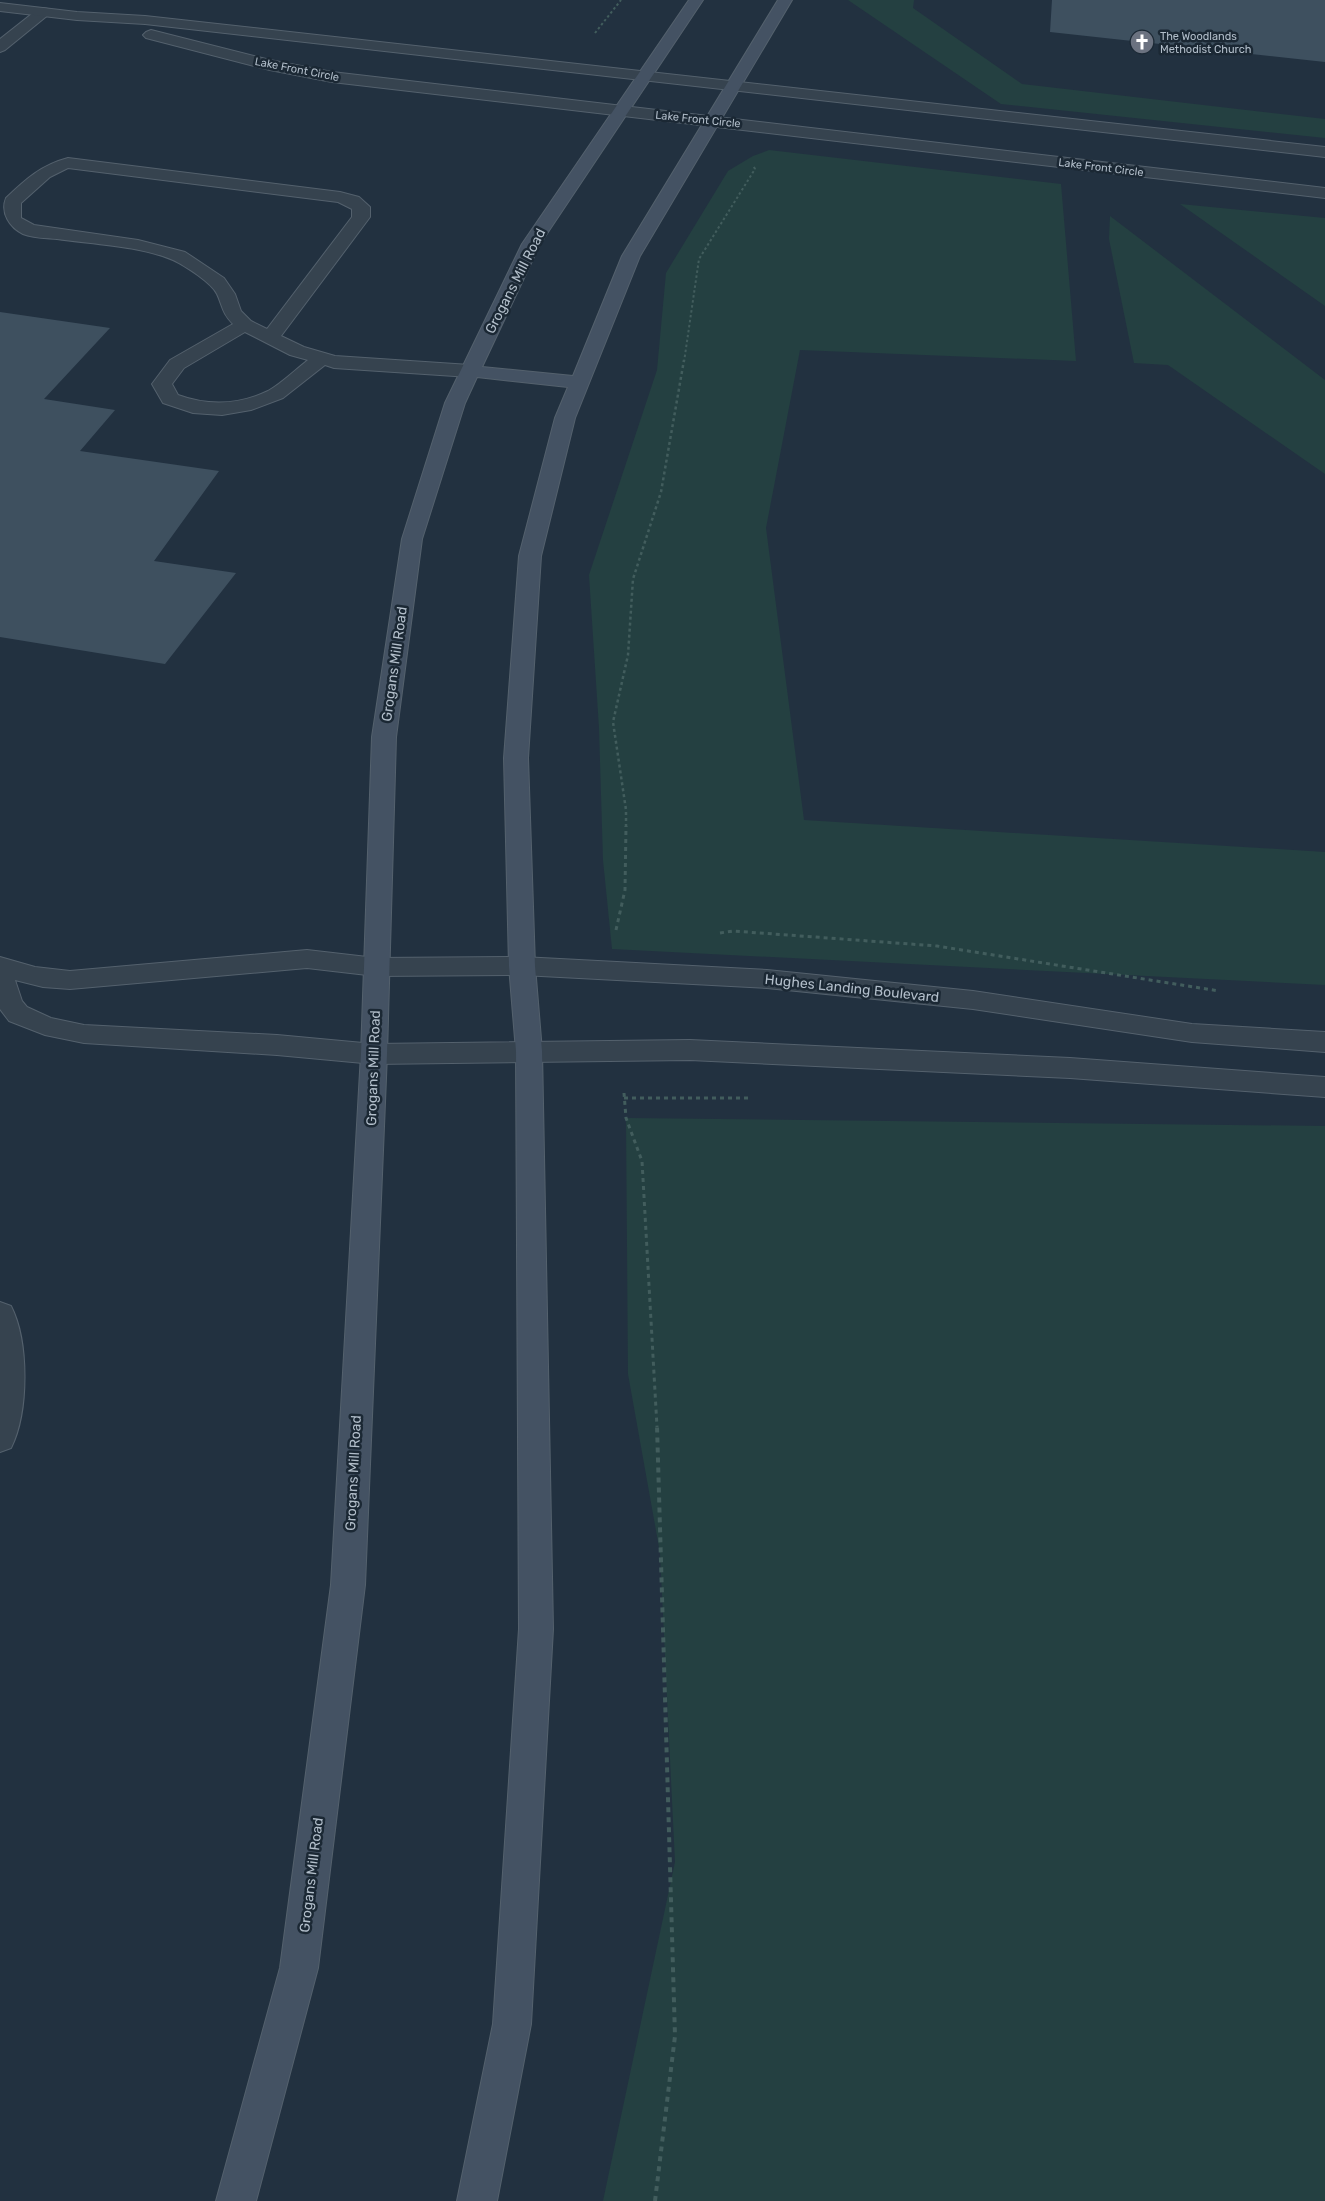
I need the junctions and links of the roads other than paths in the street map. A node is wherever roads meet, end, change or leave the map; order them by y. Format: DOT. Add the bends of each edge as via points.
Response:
graph roads {
  1 [pos="696,0"];
  2 [pos="785,0"];
  3 [pos="0,7"];
  4 [pos="43,12"];
  5 [pos="77,16"];
  6 [pos="0,47"];
  7 [pos="645,77"];
  8 [pos="734,86"];
  9 [pos="621,111"];
  10 [pos="713,120"];
  11 [pos="1325,152"];
  12 [pos="1325,193"];
  13 [pos="244,325"];
  14 [pos="270,338"];
  15 [pos="323,358"];
  16 [pos="470,371"];
  17 [pos="579,382"];
  18 [pos="0,966"];
  19 [pos="522,966"];
  20 [pos="376,967"];
  21 [pos="0,974"];
  22 [pos="0,1018"];
  23 [pos="45,1026"];
  24 [pos="1325,1042"];
  25 [pos="529,1052"];
  26 [pos="374,1054"];
  27 [pos="1325,1086"];
  28 [pos="0,1314"];
  29 [pos="0,1439"];
  30 [pos="236,2201"];
  31 [pos="477,2201"];
  1 -- 7 [label="main road, Grogans Mill Road"];
  2 -- 8 [label="main road"];
  3 -- 4 [label="street, Lake Front Circle"];
  4 -- 5 [label="street, Lake Front Circle"];
  4 -- 6 [label="street"];
  5 -- 7 [label="street, Lake Front Circle" via="145,20"];
  5 -- 9 [label="street, Lake Front Circle" via="302,72"];
  7 -- 8 [label="street, Lake Front Circle"];
  7 -- 9 [label="main road, Grogans Mill Road"];
  8 -- 10 [label="main road"];
  8 -- 11 [label="street, Lake Front Circle"];
  9 -- 10 [label="street, Lake Front Circle"];
  9 -- 16 [label="main road, Grogans Mill Road" via="532,244"];
  10 -- 12 [label="street, Lake Front Circle"];
  10 -- 17 [label="main road" via="631,256"];
  13 -- 14 [label="street"];
  13 -- 14 [label="street" via="232,314 226,294 218,282 179,256 138,246 29,230 13,220 12,202 45,171 68,163 353,201 362,207 361,217"];
  13 -- 15 [label="street" via="177,364 162,384 170,399 193,408 222,409 251,404 276,394"];
  14 -- 15 [label="street" via="297,351"];
  15 -- 16 [label="street" via="334,362"];
  16 -- 17 [label="main road"];
  16 -- 20 [label="main road, Grogans Mill Road" via="455,403 412,539 384,737"];
  17 -- 19 [label="main road" via="565,418 530,556 516,758"];
  18 -- 20 [label="street, Hughes Landing Boulevard" via="24,975 70,980 308,959"];
  19 -- 20 [label="street, Hughes Landing Boulevard"];
  19 -- 24 [label="street, Hughes Landing Boulevard" via="767,979 973,1000 1192,1033"];
  19 -- 25 [label="main road"];
  20 -- 26 [label="main road, Grogans Mill Road"];
  21 -- 23 [label="street" via="10,1004 18,1014"];
  22 -- 23 [label="street"];
  23 -- 26 [label="street" via="84,1034"];
  25 -- 26 [label="street"];
  25 -- 27 [label="street" via="710,1051 1070,1068"];
  25 -- 31 [label="main road" via="536,1629 512,2024"];
  26 -- 30 [label="main road, Grogans Mill Road" via="348,1585 299,1968"];
  28 -- 29 [label="street" via="6,1331 7,1372"];
}
